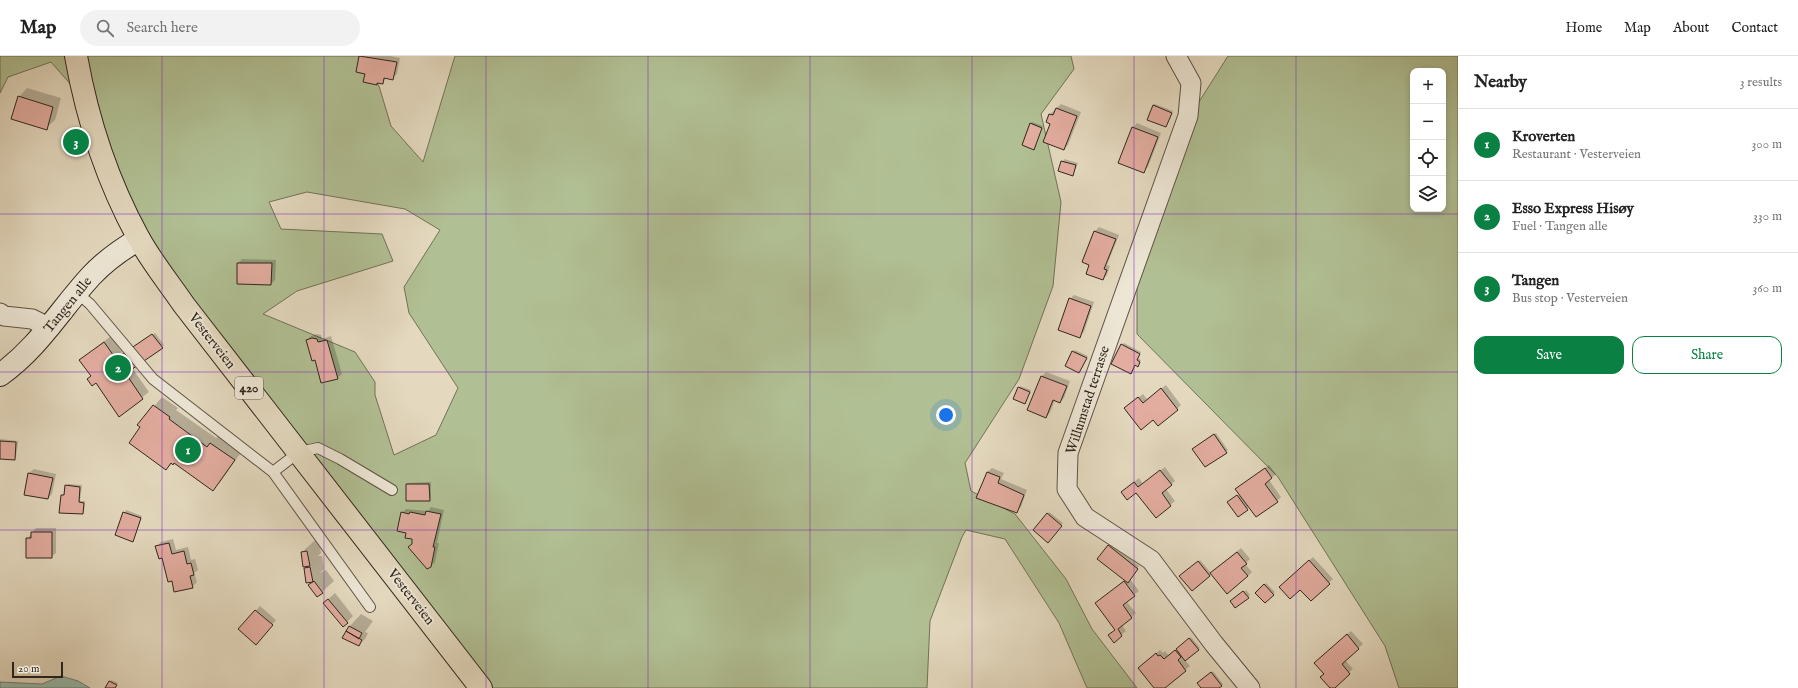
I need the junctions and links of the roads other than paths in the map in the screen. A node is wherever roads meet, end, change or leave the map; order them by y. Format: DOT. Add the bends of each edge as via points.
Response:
graph roads {
  1 [pos="76,56"];
  2 [pos="1176,56"];
  3 [pos="139,238"];
  4 [pos="77,294"];
  5 [pos="0,313"];
  6 [pos="50,328"];
  7 [pos="0,375"];
  8 [pos="299,452"];
  9 [pos="272,472"];
  10 [pos="392,490"];
  11 [pos="370,607"];
  12 [pos="481,688"];
  13 [pos="1250,688"];
  1 -- 3 [label="main road, Vesterveien / 420" via="108,171"];
  2 -- 13 [label="street, Willumstad terrasse" via="1191,83 1188,116 1068,453 1067,488 1085,517 1151,560"];
  3 -- 4 [label="main road, Tangen alle" via="91,275"];
  3 -- 8 [label="main road, Vesterveien / 420" via="184,305"];
  4 -- 6 [label="main road, Tangen alle"];
  4 -- 9 [label="lane" via="90,304 153,379"];
  5 -- 6 [label="street" via="4,316 32,319"];
  6 -- 7 [label="main road, Tangen alle" via="20,361"];
  8 -- 9 [label="lane"];
  8 -- 10 [label="lane" via="318,448"];
  8 -- 12 [label="main road, Vesterveien / 420"];
  9 -- 11 [label="lane"];
}
